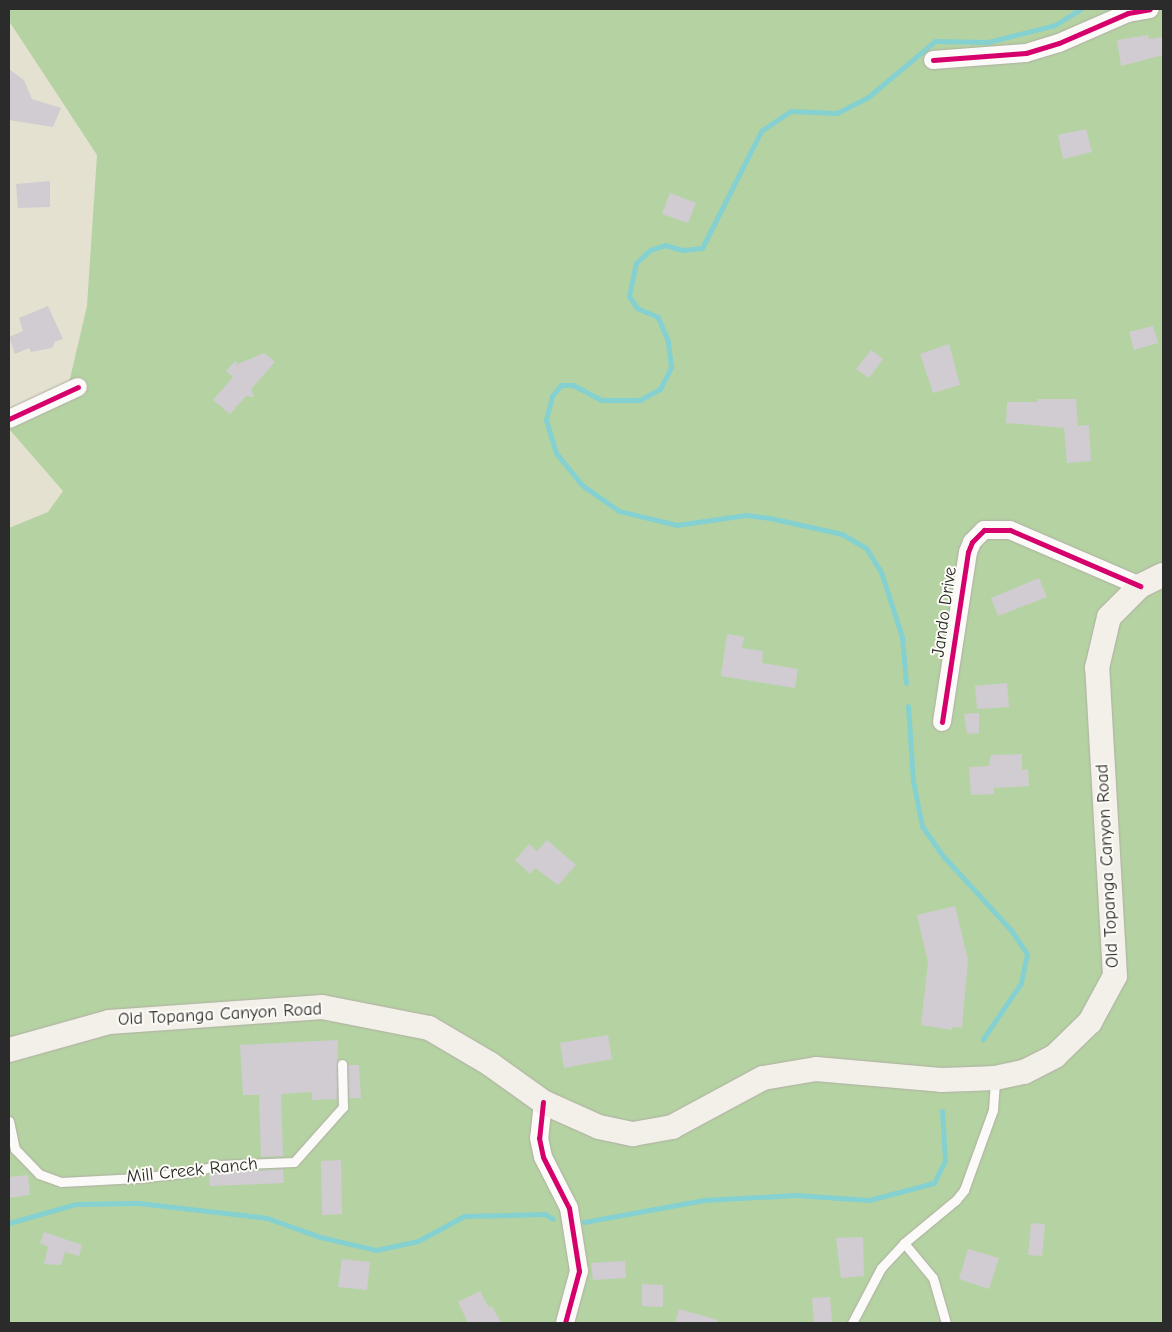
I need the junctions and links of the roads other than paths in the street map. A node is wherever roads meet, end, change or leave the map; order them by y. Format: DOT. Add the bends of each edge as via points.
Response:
graph roads {
  1 [pos="1150,9"];
  2 [pos="932,60"];
  3 [pos="78,387"];
  4 [pos="9,419"];
  5 [pos="1163,575"];
  6 [pos="1140,586"];
  7 [pos="942,722"];
  8 [pos="9,1050"];
  9 [pos="342,1064"];
  10 [pos="995,1078"];
  11 [pos="544,1102"];
  12 [pos="9,1121"];
  13 [pos="904,1243"];
  14 [pos="565,1323"];
  15 [pos="852,1323"];
  16 [pos="946,1323"];
  1 -- 2 [label="street" via="1128,13 1059,43 1026,53"];
  3 -- 4 [label="street"];
  5 -- 6 [label="main road, Old Topanga Canyon Road"];
  6 -- 7 [label="street, Jando Drive" via="1010,530 984,530 972,542 968,552"];
  6 -- 10 [label="main road, Old Topanga Canyon Road" via="1109,617 1097,668 1115,976 1090,1022 1055,1056 1024,1072"];
  8 -- 11 [label="main road, Old Topanga Canyon Road" via="108,1022 322,1006 429,1028 490,1064"];
  9 -- 12 [label="lane, Mill Creek Ranch" via="342,1107 294,1162 219,1165 192,1172 138,1178 61,1182 39,1174 14,1149"];
  10 -- 11 [label="main road, Old Topanga Canyon Road" via="941,1080 816,1069 763,1078 672,1128 633,1134 599,1126"];
  10 -- 13 [label="lane" via="993,1110 964,1190"];
  11 -- 14 [label="street" via="538,1138 543,1157 569,1208 578,1261 574,1295"];
  13 -- 15 [label="lane" via="881,1268"];
  13 -- 16 [label="lane" via="933,1278"];
}
